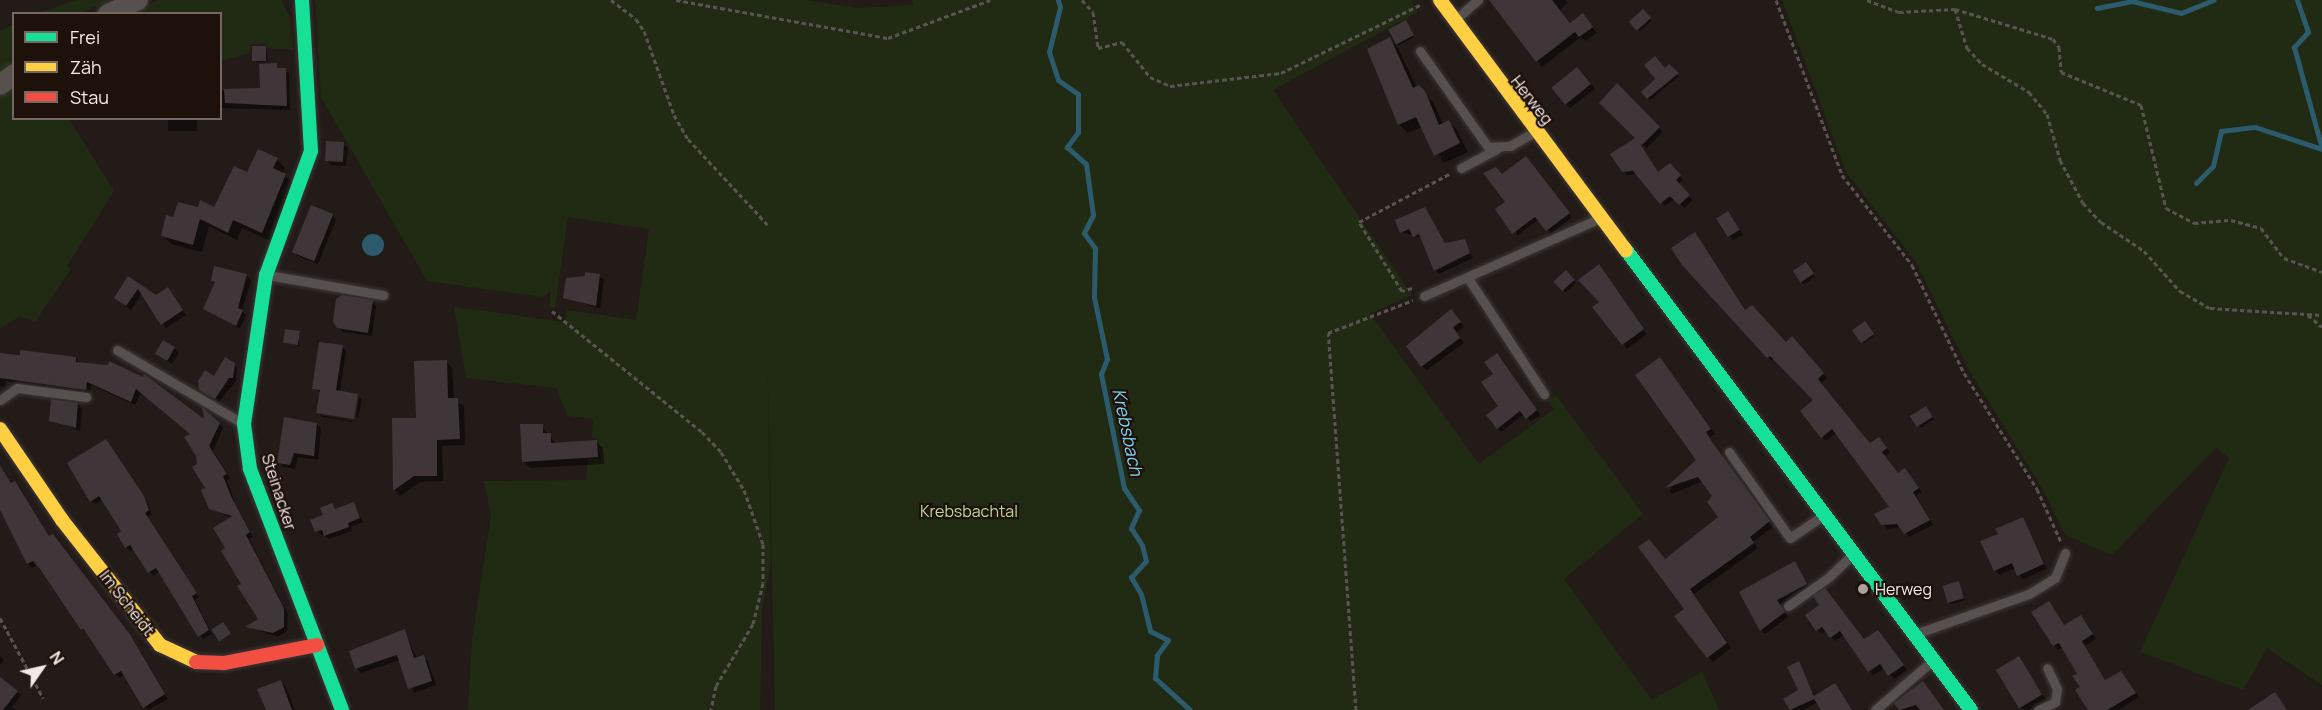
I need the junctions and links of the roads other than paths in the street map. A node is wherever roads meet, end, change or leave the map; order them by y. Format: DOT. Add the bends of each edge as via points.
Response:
graph roads {
  1 [pos="138,0"];
  2 [pos="302,0"];
  3 [pos="1478,0"];
  4 [pos="1433,1"];
  5 [pos="112,12"];
  6 [pos="1454,21"];
  7 [pos="1420,51"];
  8 [pos="12,76"];
  9 [pos="0,86"];
  10 [pos="1535,130"];
  11 [pos="1496,149"];
  12 [pos="1461,168"];
  13 [pos="1602,218"];
  14 [pos="266,275"];
  15 [pos="1468,278"];
  16 [pos="383,295"];
  17 [pos="1424,296"];
  18 [pos="117,350"];
  19 [pos="1544,394"];
  20 [pos="86,397"];
  21 [pos="0,400"];
  22 [pos="244,424"];
  23 [pos="0,429"];
  24 [pos="1729,452"];
  25 [pos="1827,513"];
  26 [pos="1855,552"];
  27 [pos="2065,554"];
  28 [pos="1788,606"];
  29 [pos="1916,634"];
  30 [pos="317,645"];
  31 [pos="1935,658"];
  32 [pos="2047,668"];
  33 [pos="342,710"];
  34 [pos="1875,710"];
  35 [pos="1971,710"];
  36 [pos="2038,710"];
  1 -- 5 [label="street"];
  2 -- 14 [label="street, Steinacker" via="311,151"];
  3 -- 6 [label="lane"];
  4 -- 6 [label="street, Herweg"];
  6 -- 10 [label="street, Herweg"];
  7 -- 11 [label="lane" via="1488,147"];
  8 -- 9 [label="street"];
  10 -- 11 [label="lane" via="1510,146"];
  10 -- 13 [label="street, Herweg"];
  11 -- 12 [label="lane"];
  13 -- 15 [label="lane"];
  13 -- 25 [label="street, Herweg"];
  14 -- 16 [label="lane"];
  14 -- 22 [label="street, Steinacker"];
  15 -- 17 [label="lane"];
  15 -- 19 [label="lane"];
  18 -- 22 [label="lane"];
  20 -- 21 [label="lane" via="17,388"];
  22 -- 30 [label="street, Steinacker" via="250,469"];
  23 -- 30 [label="street, Im Scheidt" via="25,454 160,645 191,662 224,663"];
  24 -- 25 [label="lane" via="1790,538"];
  25 -- 26 [label="street, Herweg"];
  26 -- 28 [label="lane" via="1830,577"];
  26 -- 29 [label="street, Herweg"];
  27 -- 29 [label="lane" via="2055,578 2029,594"];
  29 -- 31 [label="street, Herweg"];
  30 -- 33 [label="street, Steinacker"];
  31 -- 34 [label="lane"];
  31 -- 35 [label="street, Herweg"];
  32 -- 36 [label="lane" via="2057,689 2055,702"];
}
